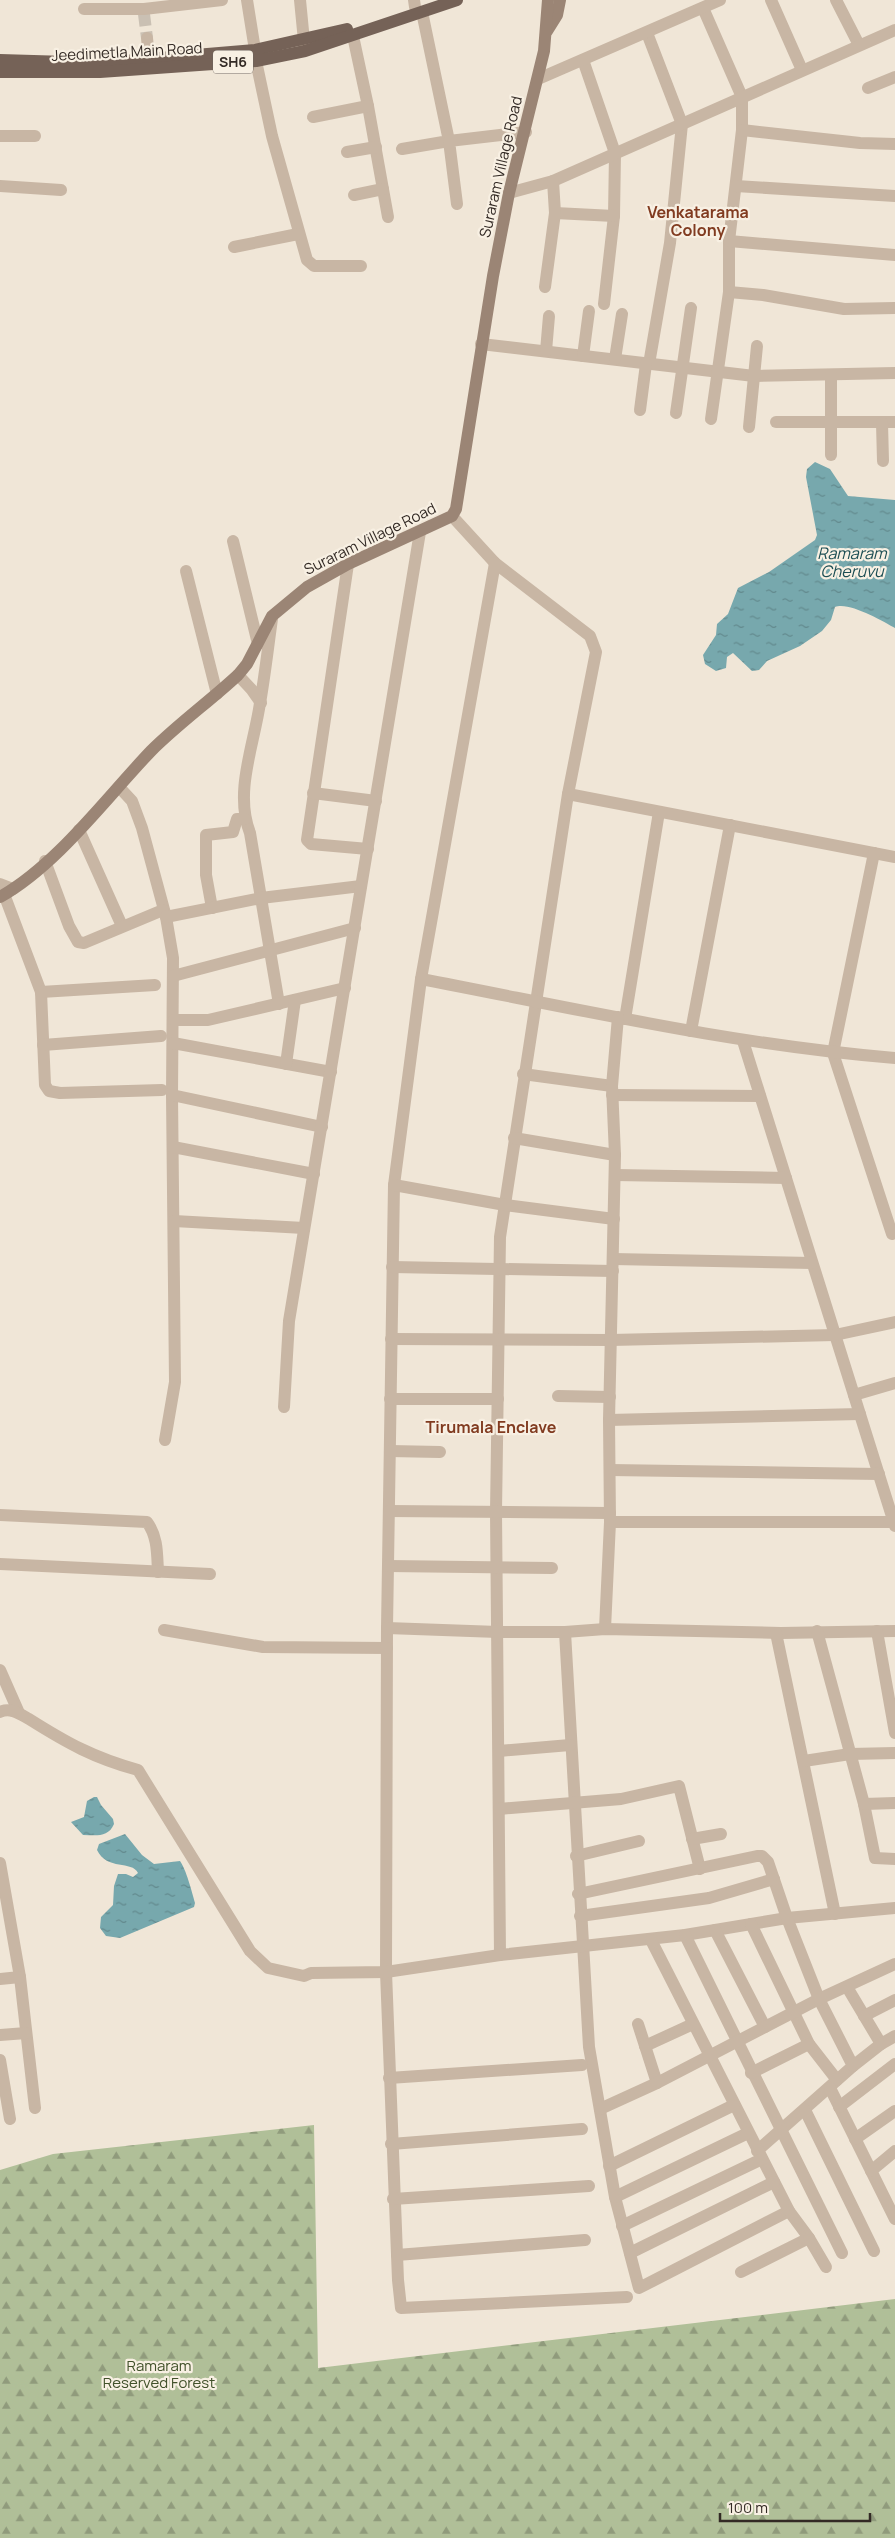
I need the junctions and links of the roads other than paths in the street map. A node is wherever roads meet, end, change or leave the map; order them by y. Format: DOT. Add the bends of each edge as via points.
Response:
graph roads {
  1 [pos="222,0"];
  2 [pos="247,0"];
  3 [pos="300,0"];
  4 [pos="434,0"];
  5 [pos="457,0"];
  6 [pos="548,0"];
  7 [pos="560,0"];
  8 [pos="720,0"];
  9 [pos="771,0"];
  10 [pos="836,0"];
  11 [pos="417,6"];
  12 [pos="144,8"];
  13 [pos="703,8"];
  14 [pos="84,9"];
  15 [pos="895,30"];
  16 [pos="547,31"];
  17 [pos="647,33"];
  18 [pos="353,36"];
  19 [pos="147,38"];
  20 [pos="304,41"];
  21 [pos="859,45"];
  22 [pos="256,55"];
  23 [pos="149,58"];
  24 [pos="0,60"];
  25 [pos="583,60"];
  26 [pos="802,70"];
  27 [pos="0,72"];
  28 [pos="895,76"];
  29 [pos="538,79"];
  30 [pos="868,88"];
  31 [pos="742,97"];
  32 [pos="368,106"];
  33 [pos="313,117"];
  34 [pos="682,124"];
  35 [pos="742,130"];
  36 [pos="526,132"];
  37 [pos="0,136"];
  38 [pos="34,136"];
  39 [pos="449,141"];
  40 [pos="895,144"];
  41 [pos="376,147"];
  42 [pos="402,149"];
  43 [pos="347,152"];
  44 [pos="615,154"];
  45 [pos="553,181"];
  46 [pos="0,186"];
  47 [pos="736,186"];
  48 [pos="383,189"];
  49 [pos="61,190"];
  50 [pos="509,193"];
  51 [pos="354,195"];
  52 [pos="895,196"];
  53 [pos="457,204"];
  54 [pos="555,213"];
  55 [pos="614,216"];
  56 [pos="388,217"];
  57 [pos="298,234"];
  58 [pos="729,241"];
  59 [pos="234,247"];
  60 [pos="895,255"];
  61 [pos="361,266"];
  62 [pos="545,286"];
  63 [pos="730,292"];
  64 [pos="604,304"];
  65 [pos="691,308"];
  66 [pos="895,308"];
  67 [pos="589,311"];
  68 [pos="622,314"];
  69 [pos="549,316"];
  70 [pos="482,344"];
  71 [pos="756,346"];
  72 [pos="546,350"];
  73 [pos="583,356"];
  74 [pos="615,359"];
  75 [pos="648,364"];
  76 [pos="684,366"];
  77 [pos="718,370"];
  78 [pos="895,373"];
  79 [pos="831,375"];
  80 [pos="754,376"];
  81 [pos="640,410"];
  82 [pos="676,413"];
  83 [pos="711,419"];
  84 [pos="776,422"];
  85 [pos="895,422"];
  86 [pos="882,423"];
  87 [pos="831,424"];
  88 [pos="749,427"];
  89 [pos="831,455"];
  90 [pos="884,461"];
  91 [pos="452,516"];
  92 [pos="420,532"];
  93 [pos="233,542"];
  94 [pos="495,563"];
  95 [pos="348,564"];
  96 [pos="186,571"];
  97 [pos="272,616"];
  98 [pos="258,644"];
  99 [pos="238,675"];
  100 [pos="217,694"];
  101 [pos="260,703"];
  102 [pos="119,787"];
  103 [pos="313,793"];
  104 [pos="568,794"];
  105 [pos="376,801"];
  106 [pos="659,812"];
  107 [pos="245,819"];
  108 [pos="730,825"];
  109 [pos="80,830"];
  110 [pos="368,848"];
  111 [pos="874,853"];
  112 [pos="895,857"];
  113 [pos="45,862"];
  114 [pos="362,886"];
  115 [pos="4,891"];
  116 [pos="261,898"];
  117 [pos="212,908"];
  118 [pos="164,913"];
  119 [pos="122,926"];
  120 [pos="355,928"];
  121 [pos="270,951"];
  122 [pos="174,976"];
  123 [pos="421,979"];
  124 [pos="155,985"];
  125 [pos="345,988"];
  126 [pos="41,992"];
  127 [pos="295,1000"];
  128 [pos="536,1001"];
  129 [pos="279,1004"];
  130 [pos="622,1018"];
  131 [pos="174,1020"];
  132 [pos="691,1031"];
  133 [pos="161,1036"];
  134 [pos="742,1041"];
  135 [pos="173,1043"];
  136 [pos="43,1045"];
  137 [pos="833,1053"];
  138 [pos="895,1058"];
  139 [pos="286,1064"];
  140 [pos="331,1072"];
  141 [pos="523,1074"];
  142 [pos="612,1090"];
  143 [pos="167,1093"];
  144 [pos="760,1096"];
  145 [pos="322,1127"];
  146 [pos="514,1138"];
  147 [pos="173,1147"];
  148 [pos="615,1155"];
  149 [pos="314,1174"];
  150 [pos="614,1175"];
  151 [pos="786,1178"];
  152 [pos="394,1185"];
  153 [pos="504,1205"];
  154 [pos="614,1219"];
  155 [pos="174,1222"];
  156 [pos="304,1228"];
  157 [pos="892,1234"];
  158 [pos="812,1263"];
  159 [pos="613,1265"];
  160 [pos="392,1267"];
  161 [pos="500,1270"];
  162 [pos="895,1322"];
  163 [pos="835,1335"];
  164 [pos="499,1338"];
  165 [pos="391,1339"];
  166 [pos="611,1340"];
  167 [pos="895,1382"];
  168 [pos="854,1395"];
  169 [pos="558,1396"];
  170 [pos="610,1397"];
  171 [pos="390,1399"];
  172 [pos="498,1399"];
  173 [pos="284,1407"];
  174 [pos="860,1414"];
  175 [pos="610,1420"];
  176 [pos="165,1440"];
  177 [pos="390,1451"];
  178 [pos="440,1452"];
  179 [pos="610,1470"];
  180 [pos="879,1474"];
  181 [pos="890,1495"];
  182 [pos="389,1511"];
  183 [pos="496,1512"];
  184 [pos="0,1515"];
  185 [pos="610,1518"];
  186 [pos="894,1524"];
  187 [pos="0,1564"];
  188 [pos="388,1566"];
  189 [pos="496,1568"];
  190 [pos="552,1568"];
  191 [pos="158,1572"];
  192 [pos="210,1574"];
  193 [pos="387,1628"];
  194 [pos="605,1629"];
  195 [pos="164,1630"];
  196 [pos="817,1631"];
  197 [pos="878,1631"];
  198 [pos="895,1631"];
  199 [pos="498,1632"];
  200 [pos="564,1632"];
  201 [pos="776,1633"];
  202 [pos="387,1648"];
  203 [pos="0,1670"];
  204 [pos="892,1700"];
  205 [pos="0,1712"];
  206 [pos="19,1713"];
  207 [pos="895,1733"];
  208 [pos="570,1745"];
  209 [pos="498,1751"];
  210 [pos="895,1753"];
  211 [pos="850,1754"];
  212 [pos="804,1761"];
  213 [pos="573,1803"];
  214 [pos="895,1803"];
  215 [pos="864,1804"];
  216 [pos="499,1809"];
  217 [pos="721,1834"];
  218 [pos="692,1839"];
  219 [pos="639,1841"];
  220 [pos="576,1856"];
  221 [pos="895,1859"];
  222 [pos="0,1863"];
  223 [pos="700,1868"];
  224 [pos="774,1879"];
  225 [pos="578,1894"];
  226 [pos="895,1908"];
  227 [pos="835,1914"];
  228 [pos="580,1916"];
  229 [pos="787,1918"];
  230 [pos="752,1924"];
  231 [pos="715,1930"];
  232 [pos="685,1935"];
  233 [pos="651,1940"];
  234 [pos="583,1946"];
  235 [pos="500,1954"];
  236 [pos="895,1964"];
  237 [pos="386,1972"];
  238 [pos="20,1977"];
  239 [pos="0,1978"];
  240 [pos="847,1987"];
  241 [pos="819,1999"];
  242 [pos="895,2000"];
  243 [pos="795,2012"];
  244 [pos="864,2016"];
  245 [pos="638,2024"];
  246 [pos="693,2024"];
  247 [pos="765,2027"];
  248 [pos="26,2033"];
  249 [pos="0,2034"];
  250 [pos="895,2037"];
  251 [pos="736,2042"];
  252 [pos="809,2044"];
  253 [pos="881,2044"];
  254 [pos="645,2046"];
  255 [pos="709,2056"];
  256 [pos="0,2060"];
  257 [pos="895,2064"];
  258 [pos="582,2065"];
  259 [pos="854,2066"];
  260 [pos="751,2073"];
  261 [pos="389,2078"];
  262 [pos="657,2083"];
  263 [pos="834,2084"];
  264 [pos="734,2105"];
  265 [pos="839,2107"];
  266 [pos="35,2108"];
  267 [pos="600,2109"];
  268 [pos="805,2110"];
  269 [pos="895,2111"];
  270 [pos="10,2119"];
  271 [pos="582,2129"];
  272 [pos="781,2132"];
  273 [pos="748,2133"];
  274 [pos="855,2140"];
  275 [pos="391,2144"];
  276 [pos="895,2152"];
  277 [pos="759,2155"];
  278 [pos="609,2166"];
  279 [pos="871,2171"];
  280 [pos="774,2182"];
  281 [pos="589,2186"];
  282 [pos="890,2195"];
  283 [pos="615,2196"];
  284 [pos="393,2199"];
  285 [pos="789,2211"];
  286 [pos="895,2219"];
  287 [pos="622,2226"];
  288 [pos="809,2238"];
  289 [pos="585,2240"];
  290 [pos="874,2251"];
  291 [pos="630,2253"];
  292 [pos="842,2253"];
  293 [pos="397,2255"];
  294 [pos="826,2267"];
  295 [pos="741,2272"];
  296 [pos="627,2297"];
  1 -- 12 [label="street"];
  2 -- 22 [label="street"];
  3 -- 20 [label="street"];
  4 -- 11 [label="main road, Jeedimetla Main Road / SH6"];
  5 -- 11 [label="main road, Jeedimetla Main Road / SH6"];
  6 -- 16 [label="main road, Suraram Village Road"];
  7 -- 16 [label="main road, Suraram Village Road" via="557,15"];
  8 -- 13 [label="street"];
  9 -- 26 [label="street"];
  10 -- 21 [label="street"];
  11 -- 18 [label="main road, Jeedimetla Main Road / SH6"];
  11 -- 20 [label="main road, Jeedimetla Main Road / SH6"];
  11 -- 39 [label="street"];
  12 -- 14 [label="street"];
  13 -- 17 [label="street"];
  13 -- 31 [label="street"];
  15 -- 21 [label="street"];
  16 -- 29 [label="main road, Suraram Village Road"];
  17 -- 25 [label="street"];
  17 -- 34 [label="street"];
  18 -- 22 [label="main road, Jeedimetla Main Road / SH6" via="305,51"];
  18 -- 32 [label="street"];
  19 -- 23 [label="street"];
  20 -- 22 [label="main road, Jeedimetla Main Road / SH6"];
  21 -- 26 [label="street"];
  22 -- 23 [label="main road, Jeedimetla Main Road / SH6"];
  22 -- 27 [label="main road, Jeedimetla Main Road / SH6" via="100,72"];
  22 -- 57 [label="street" via="272,136"];
  23 -- 24 [label="main road, Jeedimetla Main Road / SH6" via="100,63"];
  25 -- 29 [label="street"];
  25 -- 44 [label="street"];
  26 -- 31 [label="street"];
  28 -- 30 [label="street"];
  29 -- 36 [label="main road, Suraram Village Road"];
  31 -- 34 [label="street"];
  31 -- 35 [label="street"];
  32 -- 33 [label="street"];
  32 -- 41 [label="street"];
  34 -- 44 [label="street"];
  34 -- 75 [label="street" via="670,243"];
  35 -- 40 [label="street"];
  35 -- 47 [label="street"];
  36 -- 39 [label="street"];
  36 -- 50 [label="main road, Suraram Village Road"];
  37 -- 38 [label="street"];
  39 -- 42 [label="street"];
  39 -- 53 [label="street"];
  41 -- 43 [label="street"];
  41 -- 48 [label="street"];
  44 -- 45 [label="street"];
  44 -- 55 [label="street"];
  45 -- 50 [label="street"];
  45 -- 54 [label="street"];
  46 -- 49 [label="street"];
  47 -- 52 [label="street"];
  47 -- 58 [label="street"];
  48 -- 51 [label="street"];
  48 -- 56 [label="street"];
  50 -- 70 [label="main road, Suraram Village Road"];
  54 -- 55 [label="street"];
  54 -- 62 [label="street"];
  55 -- 64 [label="street"];
  57 -- 59 [label="street"];
  57 -- 61 [label="street" via="311,264"];
  58 -- 60 [label="street"];
  58 -- 63 [label="street"];
  63 -- 66 [label="street" via="844,309"];
  63 -- 77 [label="street"];
  65 -- 76 [label="street"];
  67 -- 73 [label="street"];
  68 -- 74 [label="street"];
  69 -- 72 [label="street"];
  70 -- 72 [label="street"];
  70 -- 91 [label="main road, Suraram Village Road" via="456,509"];
  71 -- 80 [label="street"];
  72 -- 73 [label="street"];
  73 -- 74 [label="street"];
  74 -- 75 [label="street"];
  75 -- 76 [label="street"];
  75 -- 81 [label="street"];
  76 -- 77 [label="street"];
  76 -- 82 [label="street"];
  77 -- 80 [label="street"];
  77 -- 83 [label="street"];
  78 -- 79 [label="street"];
  79 -- 80 [label="street"];
  79 -- 87 [label="street"];
  80 -- 88 [label="street"];
  84 -- 87 [label="street"];
  85 -- 86 [label="street"];
  86 -- 87 [label="street"];
  86 -- 90 [label="street"];
  87 -- 89 [label="street"];
  91 -- 92 [label="main road, Suraram Village Road"];
  91 -- 94 [label="street"];
  92 -- 95 [label="main road, Suraram Village Road"];
  92 -- 105 [label="street"];
  93 -- 98 [label="street"];
  94 -- 104 [label="street" via="590,636 594,643 596,652"];
  94 -- 123 [label="street"];
  95 -- 97 [label="main road, Suraram Village Road" via="307,587"];
  95 -- 103 [label="street"];
  96 -- 100 [label="street"];
  97 -- 98 [label="main road, Suraram Village Road"];
  97 -- 101 [label="street"];
  98 -- 99 [label="main road, Suraram Village Road"];
  99 -- 100 [label="main road, Suraram Village Road"];
  99 -- 101 [label="street"];
  100 -- 102 [label="main road, Suraram Village Road" via="152,750"];
  101 -- 107 [label="street" via="244,790"];
  102 -- 109 [label="main road, Suraram Village Road"];
  102 -- 118 [label="street" via="132,802 142,828"];
  103 -- 105 [label="street"];
  103 -- 110 [label="street" via="308,843"];
  104 -- 106 [label="street"];
  104 -- 128 [label="street"];
  105 -- 110 [label="street"];
  106 -- 108 [label="street"];
  106 -- 130 [label="street"];
  107 -- 116 [label="street"];
  107 -- 117 [label="street" via="237,819 233,832 206,835 206,875"];
  108 -- 111 [label="street"];
  108 -- 132 [label="street"];
  109 -- 113 [label="main road, Suraram Village Road"];
  109 -- 119 [label="street"];
  110 -- 114 [label="street"];
  111 -- 112 [label="street"];
  111 -- 137 [label="street"];
  113 -- 115 [label="main road, Suraram Village Road"];
  113 -- 119 [label="street" via="78,942 84,943"];
  114 -- 116 [label="street"];
  114 -- 120 [label="street"];
  115 -- 126 [label="street"];
  116 -- 117 [label="street"];
  116 -- 121 [label="street"];
  117 -- 118 [label="street"];
  118 -- 119 [label="street"];
  118 -- 122 [label="street"];
  120 -- 121 [label="street"];
  120 -- 125 [label="street"];
  121 -- 122 [label="street"];
  121 -- 129 [label="street"];
  122 -- 131 [label="street"];
  123 -- 128 [label="street"];
  123 -- 152 [label="street"];
  124 -- 126 [label="street"];
  125 -- 127 [label="street"];
  125 -- 140 [label="street"];
  126 -- 136 [label="street"];
  127 -- 129 [label="street"];
  127 -- 139 [label="street"];
  128 -- 130 [label="street"];
  128 -- 141 [label="street"];
  129 -- 131 [label="street" via="208,1020"];
  130 -- 132 [label="street"];
  130 -- 142 [label="street"];
  131 -- 135 [label="street"];
  132 -- 134 [label="street"];
  133 -- 136 [label="street"];
  134 -- 137 [label="street"];
  134 -- 144 [label="street"];
  135 -- 139 [label="street"];
  135 -- 143 [label="street"];
  136 -- 143 [label="street" via="45,1085 50,1091"];
  137 -- 138 [label="street"];
  137 -- 157 [label="street"];
  139 -- 140 [label="street"];
  140 -- 145 [label="street"];
  141 -- 142 [label="street"];
  141 -- 146 [label="street"];
  142 -- 144 [label="street"];
  142 -- 148 [label="street"];
  143 -- 145 [label="street"];
  143 -- 147 [label="street"];
  144 -- 151 [label="street"];
  145 -- 149 [label="street"];
  146 -- 148 [label="street"];
  146 -- 153 [label="street"];
  147 -- 149 [label="street"];
  147 -- 155 [label="street"];
  148 -- 150 [label="street"];
  149 -- 156 [label="street"];
  150 -- 151 [label="street"];
  150 -- 154 [label="street"];
  151 -- 158 [label="street"];
  152 -- 153 [label="street"];
  152 -- 160 [label="street"];
  153 -- 154 [label="street"];
  153 -- 161 [label="street"];
  154 -- 159 [label="street"];
  155 -- 156 [label="street"];
  155 -- 176 [label="street" via="175,1382"];
  156 -- 173 [label="street" via="289,1321"];
  158 -- 159 [label="street"];
  158 -- 163 [label="street"];
  159 -- 161 [label="street"];
  159 -- 166 [label="street"];
  160 -- 161 [label="street"];
  160 -- 165 [label="street"];
  161 -- 164 [label="street"];
  162 -- 163 [label="street"];
  163 -- 166 [label="street"];
  163 -- 168 [label="street"];
  164 -- 165 [label="street"];
  164 -- 166 [label="street"];
  164 -- 172 [label="street"];
  165 -- 171 [label="street"];
  166 -- 170 [label="street"];
  167 -- 168 [label="street"];
  168 -- 174 [label="street"];
  169 -- 170 [label="street"];
  170 -- 175 [label="street"];
  171 -- 172 [label="street"];
  171 -- 177 [label="street"];
  172 -- 183 [label="street"];
  174 -- 175 [label="street"];
  174 -- 180 [label="street"];
  175 -- 179 [label="street"];
  177 -- 178 [label="street"];
  177 -- 182 [label="street"];
  179 -- 180 [label="street"];
  179 -- 185 [label="street"];
  180 -- 181 [label="street"];
  181 -- 186 [label="street"];
  182 -- 183 [label="street"];
  182 -- 188 [label="street"];
  183 -- 185 [label="street"];
  183 -- 189 [label="street"];
  184 -- 191 [label="street" via="148,1522 156,1543"];
  185 -- 186 [label="street"];
  185 -- 194 [label="street"];
  187 -- 191 [label="street"];
  188 -- 189 [label="street"];
  188 -- 193 [label="street"];
  189 -- 190 [label="street"];
  189 -- 199 [label="street"];
  191 -- 192 [label="street"];
  193 -- 199 [label="street"];
  193 -- 202 [label="street"];
  194 -- 200 [label="street"];
  194 -- 201 [label="street"];
  195 -- 202 [label="street" via="263,1647"];
  196 -- 197 [label="street"];
  196 -- 201 [label="street"];
  196 -- 211 [label="street"];
  197 -- 198 [label="street"];
  197 -- 204 [label="street"];
  199 -- 200 [label="street"];
  199 -- 209 [label="street"];
  200 -- 208 [label="street"];
  201 -- 212 [label="street"];
  202 -- 237 [label="street"];
  203 -- 206 [label="street"];
  204 -- 207 [label="street"];
  205 -- 206 [label="street"];
  206 -- 237 [label="street" via="74,1748 107,1762 138,1770 250,1951 268,1968 304,1976 311,1973"];
  208 -- 209 [label="street"];
  208 -- 213 [label="street"];
  209 -- 216 [label="street"];
  210 -- 211 [label="street"];
  211 -- 212 [label="street"];
  211 -- 215 [label="street"];
  212 -- 227 [label="street"];
  213 -- 216 [label="street"];
  213 -- 218 [label="street" via="621,1799 679,1786"];
  213 -- 220 [label="street"];
  214 -- 215 [label="street"];
  215 -- 221 [label="street" via="875,1858"];
  216 -- 235 [label="street"];
  217 -- 218 [label="street"];
  218 -- 223 [label="street"];
  219 -- 220 [label="street"];
  220 -- 225 [label="street"];
  222 -- 238 [label="street"];
  223 -- 224 [label="street" via="762,1856 768,1862"];
  223 -- 225 [label="street"];
  224 -- 228 [label="street" via="709,1898"];
  224 -- 229 [label="street"];
  225 -- 228 [label="street"];
  226 -- 227 [label="street"];
  227 -- 229 [label="street"];
  228 -- 234 [label="street"];
  229 -- 230 [label="street"];
  229 -- 241 [label="street"];
  230 -- 231 [label="street"];
  230 -- 243 [label="street"];
  231 -- 232 [label="street"];
  231 -- 247 [label="street"];
  232 -- 233 [label="street"];
  232 -- 251 [label="street"];
  233 -- 234 [label="street"];
  233 -- 246 [label="street"];
  234 -- 235 [label="street"];
  234 -- 267 [label="street" via="589,2047"];
  235 -- 237 [label="street"];
  236 -- 240 [label="street"];
  237 -- 261 [label="street"];
  238 -- 239 [label="street"];
  238 -- 248 [label="street"];
  240 -- 241 [label="street"];
  240 -- 244 [label="street"];
  241 -- 243 [label="street"];
  241 -- 259 [label="street"];
  242 -- 244 [label="street"];
  243 -- 247 [label="street"];
  243 -- 252 [label="street"];
  244 -- 253 [label="street"];
  245 -- 254 [label="street"];
  246 -- 254 [label="street"];
  246 -- 255 [label="street"];
  247 -- 251 [label="street"];
  248 -- 249 [label="street"];
  248 -- 266 [label="street"];
  250 -- 253 [label="street"];
  251 -- 255 [label="street"];
  251 -- 260 [label="street"];
  252 -- 260 [label="street"];
  252 -- 263 [label="street"];
  253 -- 259 [label="street"];
  254 -- 262 [label="street"];
  255 -- 262 [label="street"];
  255 -- 264 [label="street"];
  256 -- 270 [label="street"];
  257 -- 265 [label="street"];
  258 -- 261 [label="street"];
  259 -- 263 [label="street"];
  260 -- 272 [label="street"];
  261 -- 275 [label="street"];
  262 -- 267 [label="street"];
  263 -- 265 [label="street"];
  263 -- 268 [label="street"];
  264 -- 273 [label="street"];
  264 -- 278 [label="street"];
  265 -- 274 [label="street"];
  267 -- 278 [label="street"];
  268 -- 272 [label="street"];
  268 -- 290 [label="street"];
  269 -- 274 [label="street"];
  271 -- 275 [label="street"];
  272 -- 277 [label="street"];
  272 -- 292 [label="street"];
  273 -- 277 [label="street"];
  273 -- 283 [label="street"];
  274 -- 279 [label="street"];
  275 -- 284 [label="street"];
  276 -- 279 [label="street"];
  277 -- 280 [label="street"];
  277 -- 287 [label="street"];
  278 -- 283 [label="street"];
  279 -- 282 [label="street"];
  280 -- 285 [label="street"];
  280 -- 291 [label="street"];
  281 -- 284 [label="street"];
  282 -- 286 [label="street"];
  283 -- 287 [label="street"];
  284 -- 293 [label="street"];
  285 -- 288 [label="street"];
  285 -- 291 [label="street" via="640,2288"];
  287 -- 291 [label="street"];
  288 -- 294 [label="street"];
  288 -- 295 [label="street"];
  289 -- 293 [label="street"];
  293 -- 296 [label="street" via="401,2308"];
}
